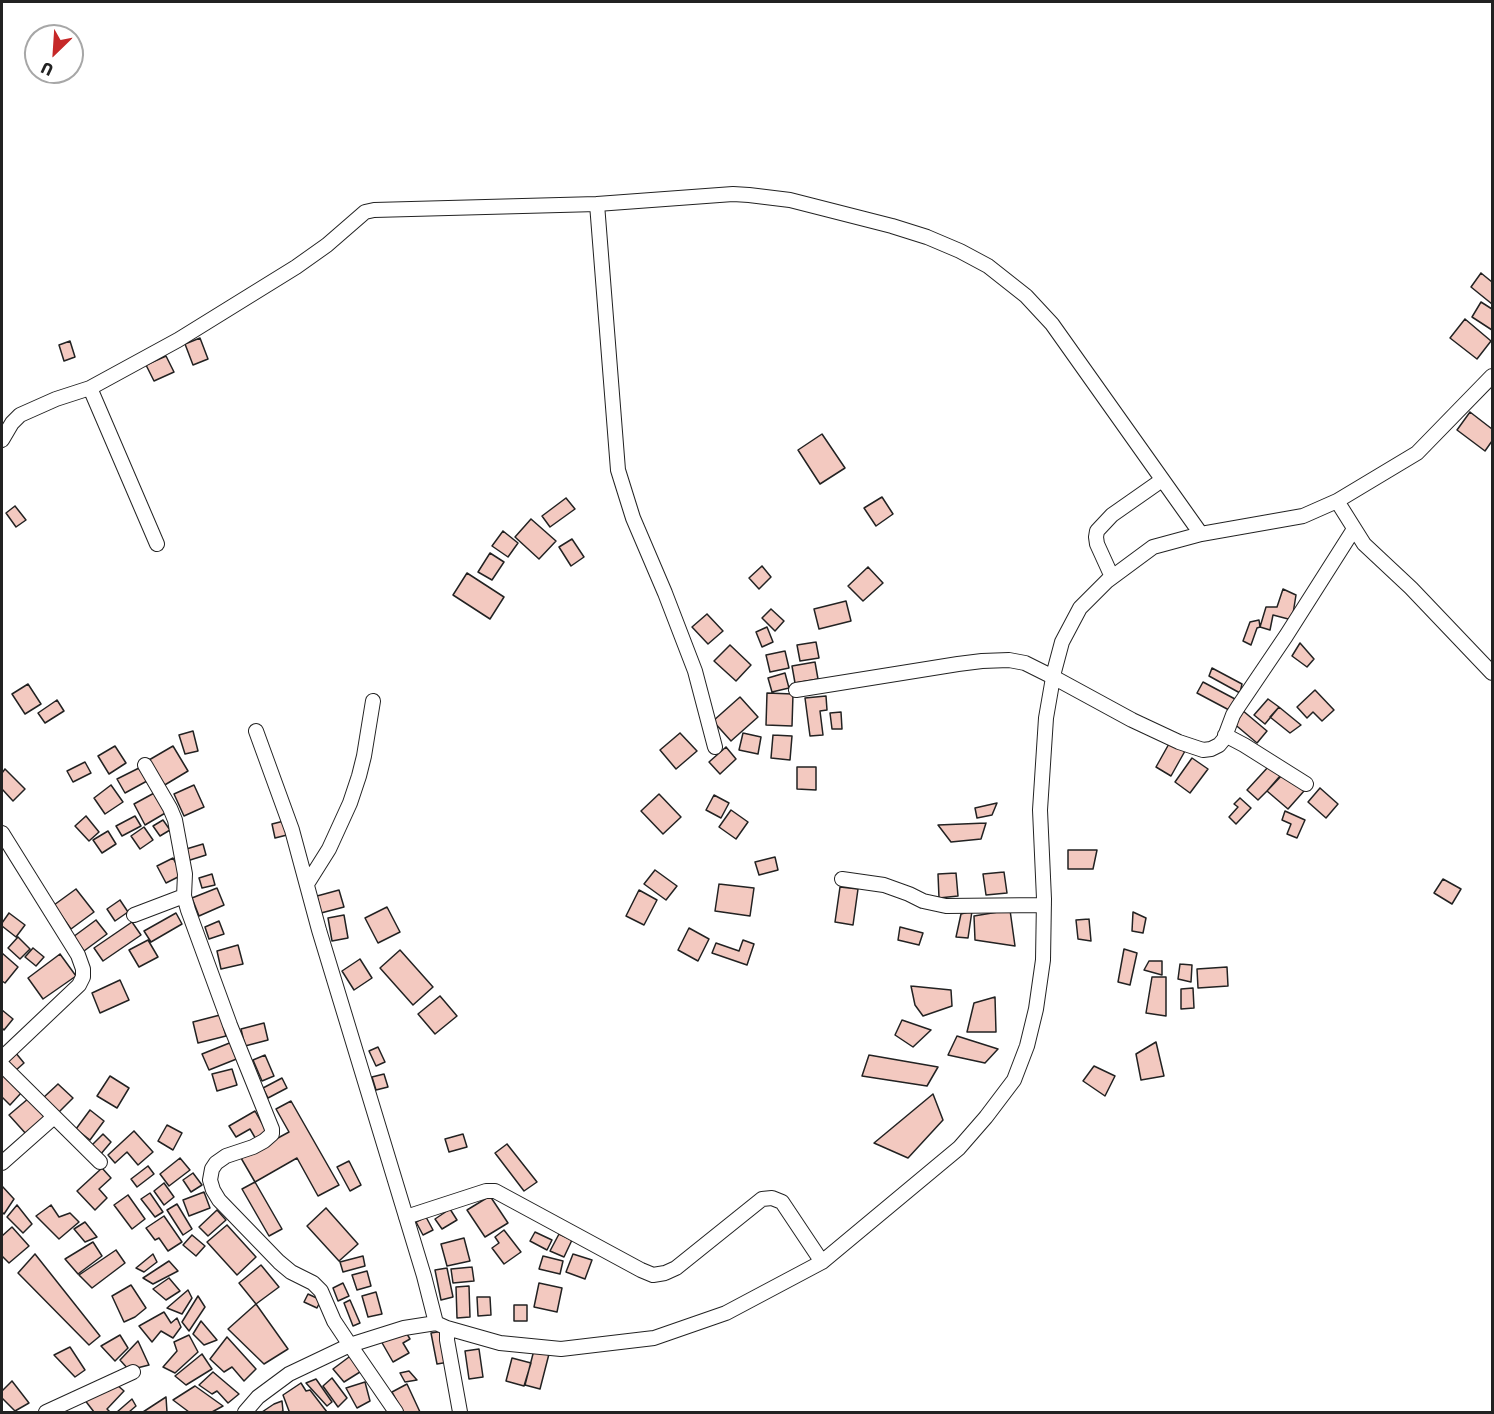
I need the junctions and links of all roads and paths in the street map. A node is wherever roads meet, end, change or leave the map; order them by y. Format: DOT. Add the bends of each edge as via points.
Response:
graph roads {
  1 [pos="597,204"];
  2 [pos="1492,376"];
  3 [pos="90,388"];
  4 [pos="2,441"];
  5 [pos="1162,480"];
  6 [pos="1337,501"];
  7 [pos="1354,529"];
  8 [pos="1201,534"];
  9 [pos="157,544"];
  10 [pos="1112,577"];
  11 [pos="1492,674"];
  12 [pos="1053,677"];
  13 [pos="796,690"];
  14 [pos="373,701"];
  15 [pos="256,731"];
  16 [pos="1225,735"];
  17 [pos="715,747"];
  18 [pos="146,765"];
  19 [pos="1306,784"];
  20 [pos="2,833"];
  21 [pos="842,879"];
  22 [pos="307,884"];
  23 [pos="184,896"];
  24 [pos="1044,905"];
  25 [pos="135,915"];
  26 [pos="2,1058"];
  27 [pos="2,1065"];
  28 [pos="54,1117"];
  29 [pos="100,1162"];
  30 [pos="2,1163"];
  31 [pos="406,1217"];
  32 [pos="822,1262"];
  33 [pos="442,1325"];
  34 [pos="350,1345"];
  35 [pos="133,1372"];
  36 [pos="457,1411"];
  37 [pos="46,1413"];
  38 [pos="245,1413"];
  39 [pos="396,1413"];
  1 -- 3 [label="street" via="364,212 327,245 286,273 178,340"];
  1 -- 5 [label="street" via="733,194 762,196 892,226 960,251 988,266 1026,296 1052,324"];
  1 -- 17 [label="street" via="618,470 633,518 695,671"];
  2 -- 6 [label="street" via="1417,453"];
  3 -- 4 [label="street" via="20,415"];
  3 -- 9 [label="street"];
  5 -- 8 [label="street"];
  5 -- 10 [label="street" via="1112,515 1097,531 1097,544"];
  6 -- 7 [label="street"];
  6 -- 8 [label="street" via="1303,516"];
  7 -- 11 [label="street"];
  7 -- 16 [label="street" via="1238,707"];
  8 -- 10 [label="street" via="1153,547"];
  10 -- 12 [label="street" via="1080,608 1062,642"];
  12 -- 13 [label="street" via="1025,663 982,661"];
  12 -- 16 [label="street" via="1194,748 1219,746"];
  12 -- 24 [label="street" via="1040,810"];
  14 -- 22 [label="street" via="364,756 350,802 329,849"];
  15 -- 22 [label="street"];
  16 -- 19 [label="street"];
  18 -- 23 [label="street" via="175,820 185,874"];
  20 -- 26 [label="street" via="78,954 83,977 80,985"];
  21 -- 24 [label="street" via="884,885 946,906"];
  22 -- 31 [label="street"];
  23 -- 25 [label="street"];
  23 -- 34 [label="street" via="272,1129 264,1141 216,1163 210,1180 213,1190 279,1262 321,1292"];
  24 -- 32 [label="street" via="1043,960 1036,1009 1014,1080 959,1148"];
  27 -- 28 [label="street"];
  28 -- 29 [label="street"];
  28 -- 30 [label="street"];
  31 -- 32 [label="street" via="495,1191 653,1275 676,1268 762,1199 772,1198 782,1202"];
  31 -- 33 [label="street"];
  32 -- 33 [label="street" via="726,1313 654,1338 561,1349 500,1344"];
  33 -- 34 [label="street" via="404,1328"];
  33 -- 36 [label="street"];
  34 -- 38 [label="street" via="289,1374 258,1397"];
  34 -- 39 [label="street"];
  35 -- 37 [label="street"];
}
